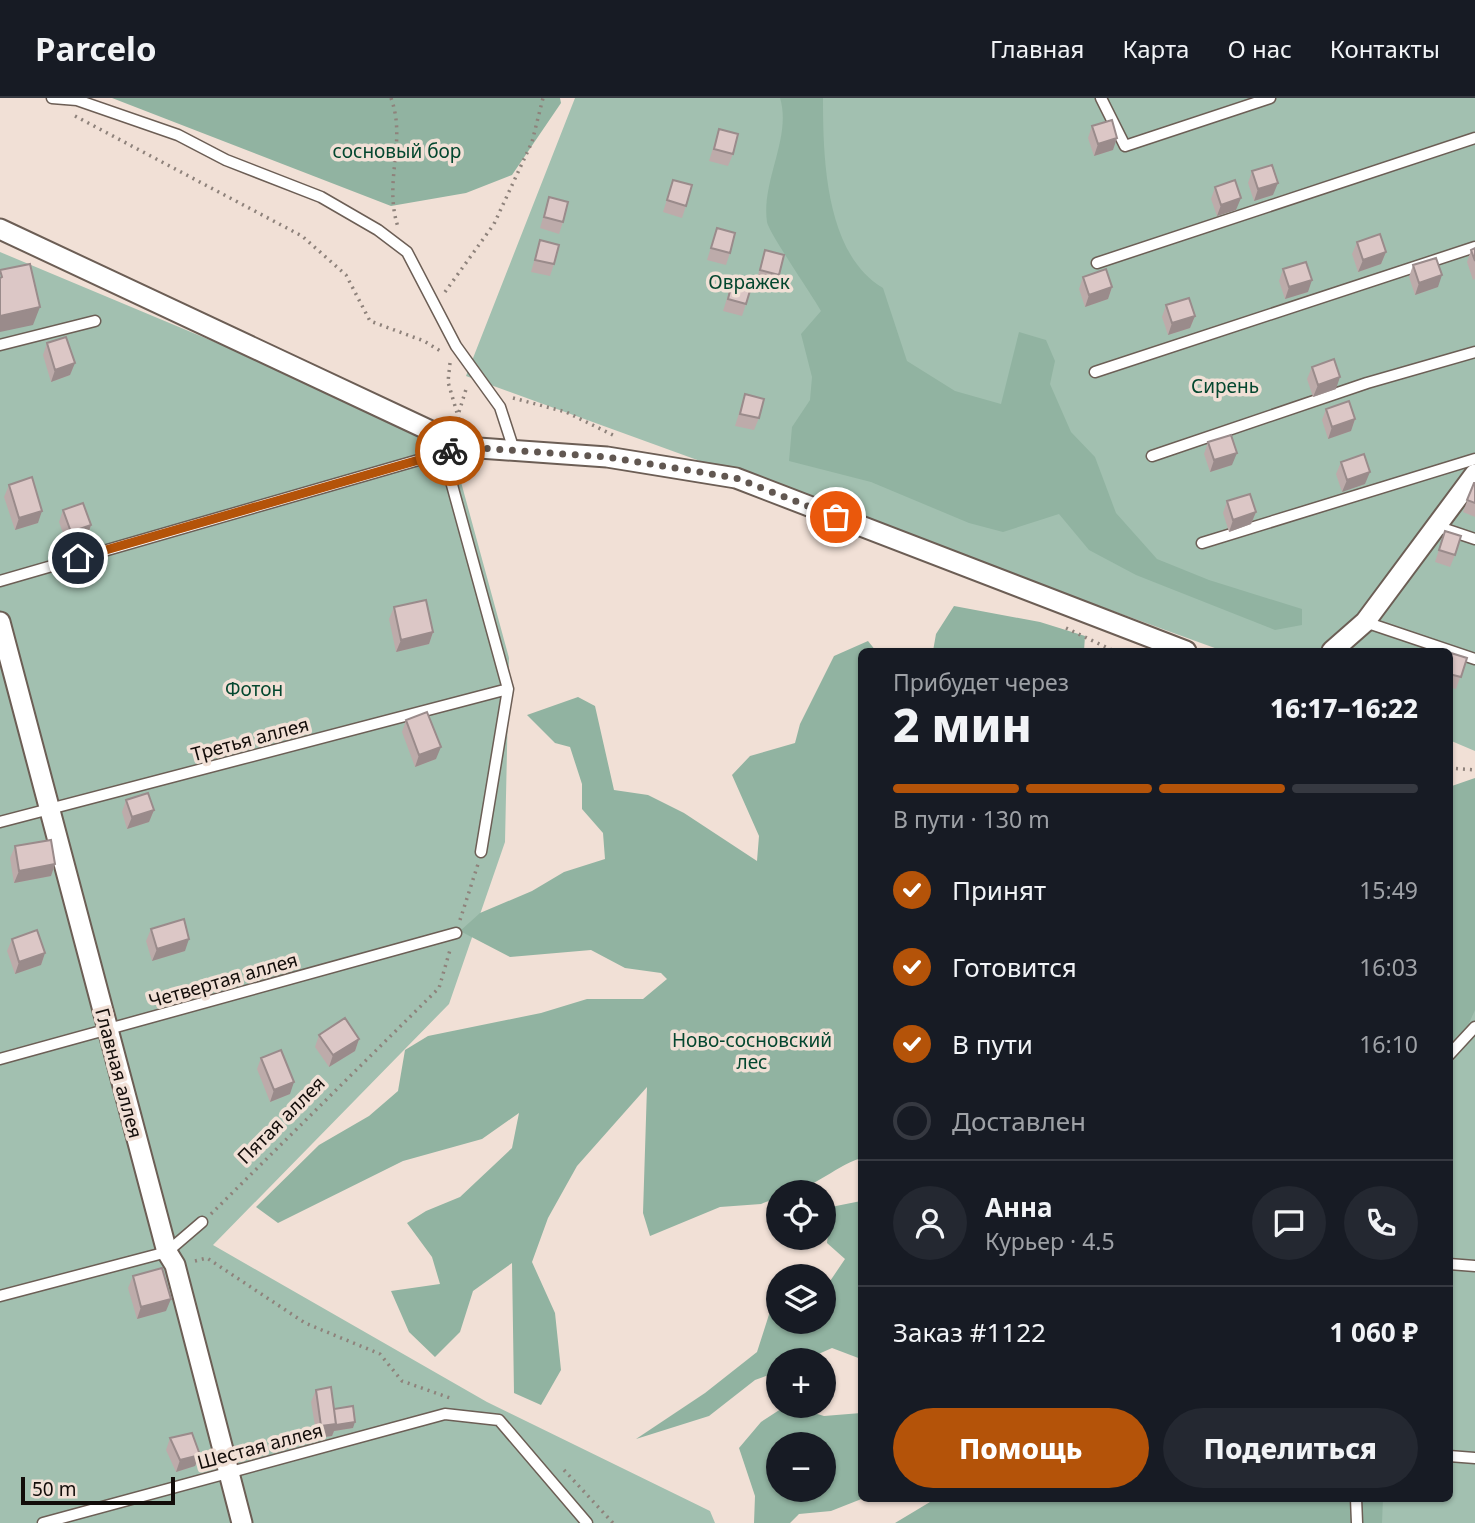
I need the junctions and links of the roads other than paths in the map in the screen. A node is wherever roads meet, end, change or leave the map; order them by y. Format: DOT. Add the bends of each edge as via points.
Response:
graph roads {
  1 [pos="54,98"];
  2 [pos="1101,98"];
  3 [pos="1270,98"];
  4 [pos="1475,138"];
  5 [pos="0,229"];
  6 [pos="1475,247"];
  7 [pos="1097,263"];
  8 [pos="95,321"];
  9 [pos="0,345"];
  10 [pos="1475,352"];
  11 [pos="1095,372"];
  12 [pos="465,447"];
  13 [pos="514,450"];
  14 [pos="1152,456"];
  15 [pos="1475,458"];
  16 [pos="1475,474"];
  17 [pos="1438,527"];
  18 [pos="1475,539"];
  19 [pos="1202,543"];
  20 [pos="0,581"];
  21 [pos="0,622"];
  22 [pos="1365,622"];
  23 [pos="1178,648"];
  24 [pos="1335,648"];
  25 [pos="1442,648"];
  26 [pos="1453,652"];
  27 [pos="1475,659"];
  28 [pos="508,689"];
  29 [pos="47,810"];
  30 [pos="0,822"];
  31 [pos="481,852"];
  32 [pos="456,933"];
  33 [pos="1475,1027"];
  34 [pos="108,1030"];
  35 [pos="1453,1051"];
  36 [pos="0,1059"];
  37 [pos="202,1222"];
  38 [pos="171,1258"];
  39 [pos="1453,1264"];
  40 [pos="1475,1266"];
  41 [pos="0,1296"];
  42 [pos="1453,1456"];
  43 [pos="1475,1458"];
  44 [pos="229,1473"];
  45 [pos="1356,1502"];
  46 [pos="43,1523"];
  47 [pos="242,1523"];
  48 [pos="587,1523"];
  49 [pos="1357,1523"];
  1 -- 13 [label="lane" via="77,100 178,135 226,160 321,197 378,230 407,253 456,346 500,407"];
  2 -- 3 [label="lane" via="1125,146"];
  4 -- 7 [label="lane"];
  5 -- 12 [label="street"];
  6 -- 11 [label="lane"];
  8 -- 9 [label="lane"];
  10 -- 14 [label="lane" via="1367,383"];
  12 -- 13 [label="street"];
  12 -- 20 [label="lane"];
  12 -- 28 [label="lane" via="449,474"];
  13 -- 23 [label="street" via="607,457 736,478"];
  15 -- 19 [label="lane"];
  16 -- 17 [label="street"];
  17 -- 18 [label="lane"];
  17 -- 22 [label="street"];
  21 -- 29 [label="street, Главная аллея"];
  22 -- 24 [label="street"];
  22 -- 25 [label="lane"];
  26 -- 27 [label="lane"];
  28 -- 29 [label="lane, Третья аллея"];
  28 -- 31 [label="lane"];
  29 -- 30 [label="lane, Третья аллея"];
  29 -- 34 [label="street, Главная аллея"];
  32 -- 34 [label="lane, Четвертая аллея"];
  33 -- 35 [label="lane"];
  34 -- 36 [label="lane, Четвертая аллея"];
  34 -- 38 [label="street, Главная аллея"];
  37 -- 38 [label="lane"];
  38 -- 41 [label="lane"];
  38 -- 44 [label="street, Главная аллея"];
  39 -- 40 [label="lane"];
  42 -- 43 [label="lane"];
  44 -- 46 [label="lane, Шестая аллея"];
  44 -- 47 [label="street, Главная аллея"];
  44 -- 48 [label="lane, Шестая аллея" via="445,1414 499,1420"];
  45 -- 49 [label="lane"];
}
